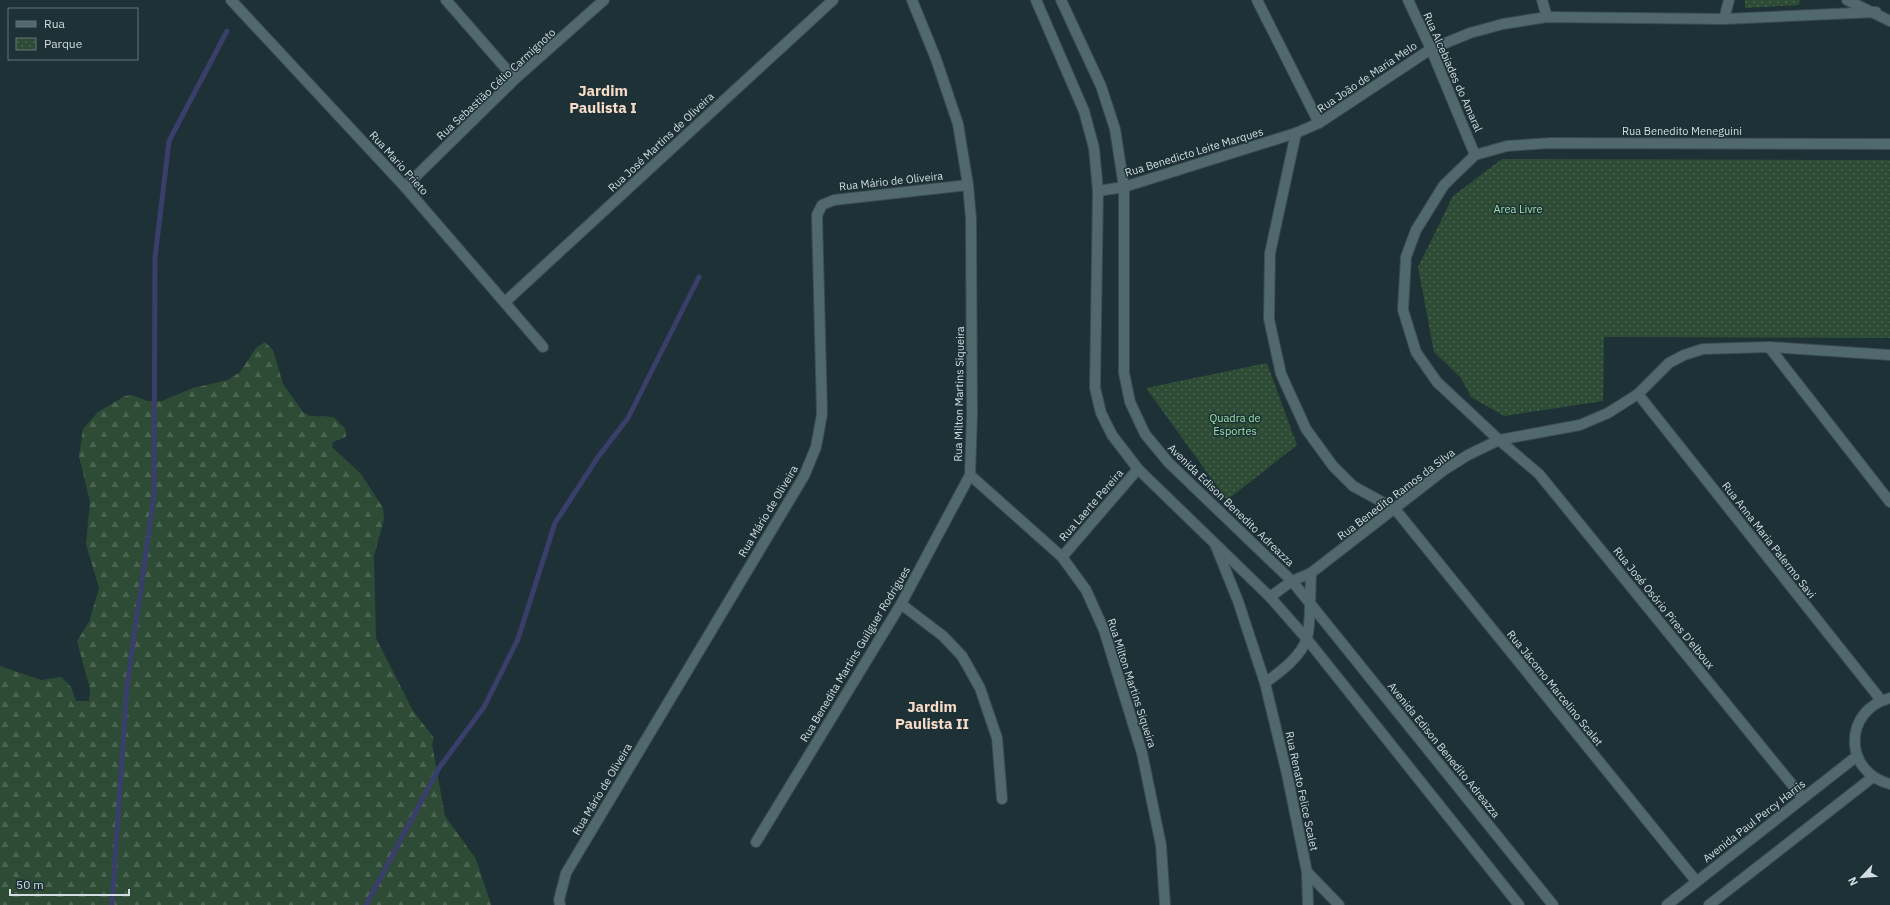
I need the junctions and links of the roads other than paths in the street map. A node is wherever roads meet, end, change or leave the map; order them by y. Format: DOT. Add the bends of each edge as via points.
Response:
graph roads {
  1 [pos="231,0"];
  2 [pos="446,0"];
  3 [pos="604,0"];
  4 [pos="833,0"];
  5 [pos="912,0"];
  6 [pos="1036,0"];
  7 [pos="1061,0"];
  8 [pos="1257,0"];
  9 [pos="1408,0"];
  10 [pos="1542,0"];
  11 [pos="1729,0"];
  12 [pos="1847,0"];
  13 [pos="1876,12"];
  14 [pos="1547,17"];
  15 [pos="1724,19"];
  16 [pos="1890,21"];
  17 [pos="1431,49"];
  18 [pos="515,79"];
  19 [pos="1319,123"];
  20 [pos="1296,133"];
  21 [pos="1890,144"];
  22 [pos="1475,155"];
  23 [pos="968,185"];
  24 [pos="405,187"];
  25 [pos="1124,187"];
  26 [pos="1098,191"];
  27 [pos="505,302"];
  28 [pos="543,347"];
  29 [pos="1769,347"];
  30 [pos="1890,355"];
  31 [pos="1638,394"];
  32 [pos="1499,440"];
  33 [pos="1138,469"];
  34 [pos="970,475"];
  35 [pos="1890,502"];
  36 [pos="1395,509"];
  37 [pos="1215,542"];
  38 [pos="1062,557"];
  39 [pos="1311,573"];
  40 [pos="1292,581"];
  41 [pos="1270,597"];
  42 [pos="1310,602"];
  43 [pos="901,604"];
  44 [pos="1306,638"];
  45 [pos="1265,683"];
  46 [pos="1885,699"];
  47 [pos="1857,756"];
  48 [pos="1873,777"];
  49 [pos="1890,784"];
  50 [pos="1803,798"];
  51 [pos="1002,799"];
  52 [pos="756,842"];
  53 [pos="1307,872"];
  54 [pos="1696,881"];
  55 [pos="560,905"];
  56 [pos="1166,905"];
  57 [pos="1308,905"];
  58 [pos="1339,905"];
  59 [pos="1519,905"];
  60 [pos="1553,905"];
  61 [pos="1667,905"];
  62 [pos="1709,905"];
  1 -- 24 [label="street, Rua Mario Prieto"];
  2 -- 18 [label="street"];
  3 -- 18 [label="street, Rua Sebastião Célio Carmignoto"];
  4 -- 27 [label="street, Rua José Martins de Oliveira"];
  5 -- 23 [label="street, Rua Milton Martins Siqueira" via="958,124"];
  6 -- 26 [label="street" via="1084,111 1094,148"];
  7 -- 25 [label="street, Avenida Edison Benedito Adreazza" via="1101,86 1115,129"];
  8 -- 19 [label="street"];
  9 -- 17 [label="street, Rua Alcebiades do Amaral"];
  10 -- 14 [label="street"];
  11 -- 15 [label="street"];
  12 -- 13 [label="street"];
  13 -- 15 [label="street, Rua João de Maria Melo"];
  13 -- 16 [label="street"];
  14 -- 15 [label="street, Rua João de Maria Melo"];
  14 -- 17 [label="street, Rua João de Maria Melo" via="1470,33"];
  17 -- 19 [label="street, Rua João de Maria Melo"];
  17 -- 22 [label="street, Rua Alcebiades do Amaral"];
  18 -- 24 [label="street, Rua Sebastião Célio Carmignoto"];
  19 -- 20 [label="street, Rua João de Maria Melo"];
  20 -- 25 [label="street, Rua Benedicto Leite Marques"];
  20 -- 36 [label="street" via="1270,253 1270,319 1281,374 1306,429 1332,466 1353,486"];
  21 -- 22 [label="street, Rua Benedito Meneguini" via="1551,142 1507,146"];
  22 -- 32 [label="street, Rua José Osório Pires D'elboux" via="1444,185 1416,230 1406,257 1403,310 1416,352 1437,382"];
  23 -- 34 [label="street, Rua Milton Martins Siqueira" via="972,414"];
  23 -- 55 [label="street, Rua Mário de Oliveira" via="834,200 822,205 817,215 822,414 816,447 804,476 566,872 558,900"];
  24 -- 27 [label="street, Rua Mario Prieto"];
  25 -- 26 [label="street, Rua Benedicto Leite Marques"];
  25 -- 40 [label="street, Avenida Edison Benedito Adreazza" via="1124,373 1130,402 1145,434 1169,463"];
  26 -- 33 [label="street" via="1095,388 1101,413 1112,435"];
  27 -- 28 [label="street, Rua Mario Prieto"];
  29 -- 30 [label="street, Rua Benedito Ramos da Silva"];
  29 -- 31 [label="street, Rua Benedito Ramos da Silva" via="1703,349 1684,355 1669,363"];
  29 -- 35 [label="street"];
  31 -- 32 [label="street, Rua Benedito Ramos da Silva" via="1608,413 1580,425"];
  31 -- 46 [label="street, Rua Anna Maria Palermo Savi"];
  32 -- 36 [label="street, Rua Benedito Ramos da Silva" via="1444,470"];
  32 -- 50 [label="street, Rua José Osório Pires D'elboux" via="1539,474"];
  33 -- 37 [label="street"];
  33 -- 38 [label="street, Rua Laerte Pereira"];
  34 -- 38 [label="street, Rua Milton Martins Siqueira"];
  34 -- 43 [label="street, Rua Benedita Martins Guilguer Rodrigues"];
  36 -- 39 [label="street, Rua Benedito Ramos da Silva"];
  36 -- 54 [label="street, Rua Jácomo Marcelino Scalet"];
  37 -- 41 [label="street"];
  37 -- 45 [label="street, Rua Renato Felice Scalet"];
  38 -- 56 [label="street, Rua Milton Martins Siqueira" via="1086,590 1104,630 1142,753 1160,845"];
  39 -- 40 [label="street, Rua Benedito Ramos da Silva"];
  39 -- 42 [label="street"];
  40 -- 41 [label="street, Rua Benedito Ramos da Silva"];
  40 -- 42 [label="street, Avenida Edison Benedito Adreazza"];
  41 -- 44 [label="street"];
  42 -- 44 [label="street"];
  42 -- 60 [label="street, Avenida Edison Benedito Adreazza"];
  43 -- 51 [label="street" via="944,636 962,656 980,688 997,738"];
  43 -- 52 [label="street, Rua Benedita Martins Guilguer Rodrigues"];
  44 -- 45 [label="street" via="1297,654"];
  44 -- 59 [label="street"];
  45 -- 53 [label="street, Rua Renato Felice Scalet"];
  46 -- 47 [label="street" via="1869,707 1861,718 1854,743"];
  47 -- 48 [label="street" via="1863,768"];
  47 -- 50 [label="street, Avenida Paul Percy Harris"];
  48 -- 49 [label="street"];
  48 -- 62 [label="street"];
  50 -- 54 [label="street, Avenida Paul Percy Harris"];
  53 -- 57 [label="street, Rua Renato Felice Scalet"];
  53 -- 58 [label="street"];
  54 -- 61 [label="street, Avenida Paul Percy Harris"];
}
